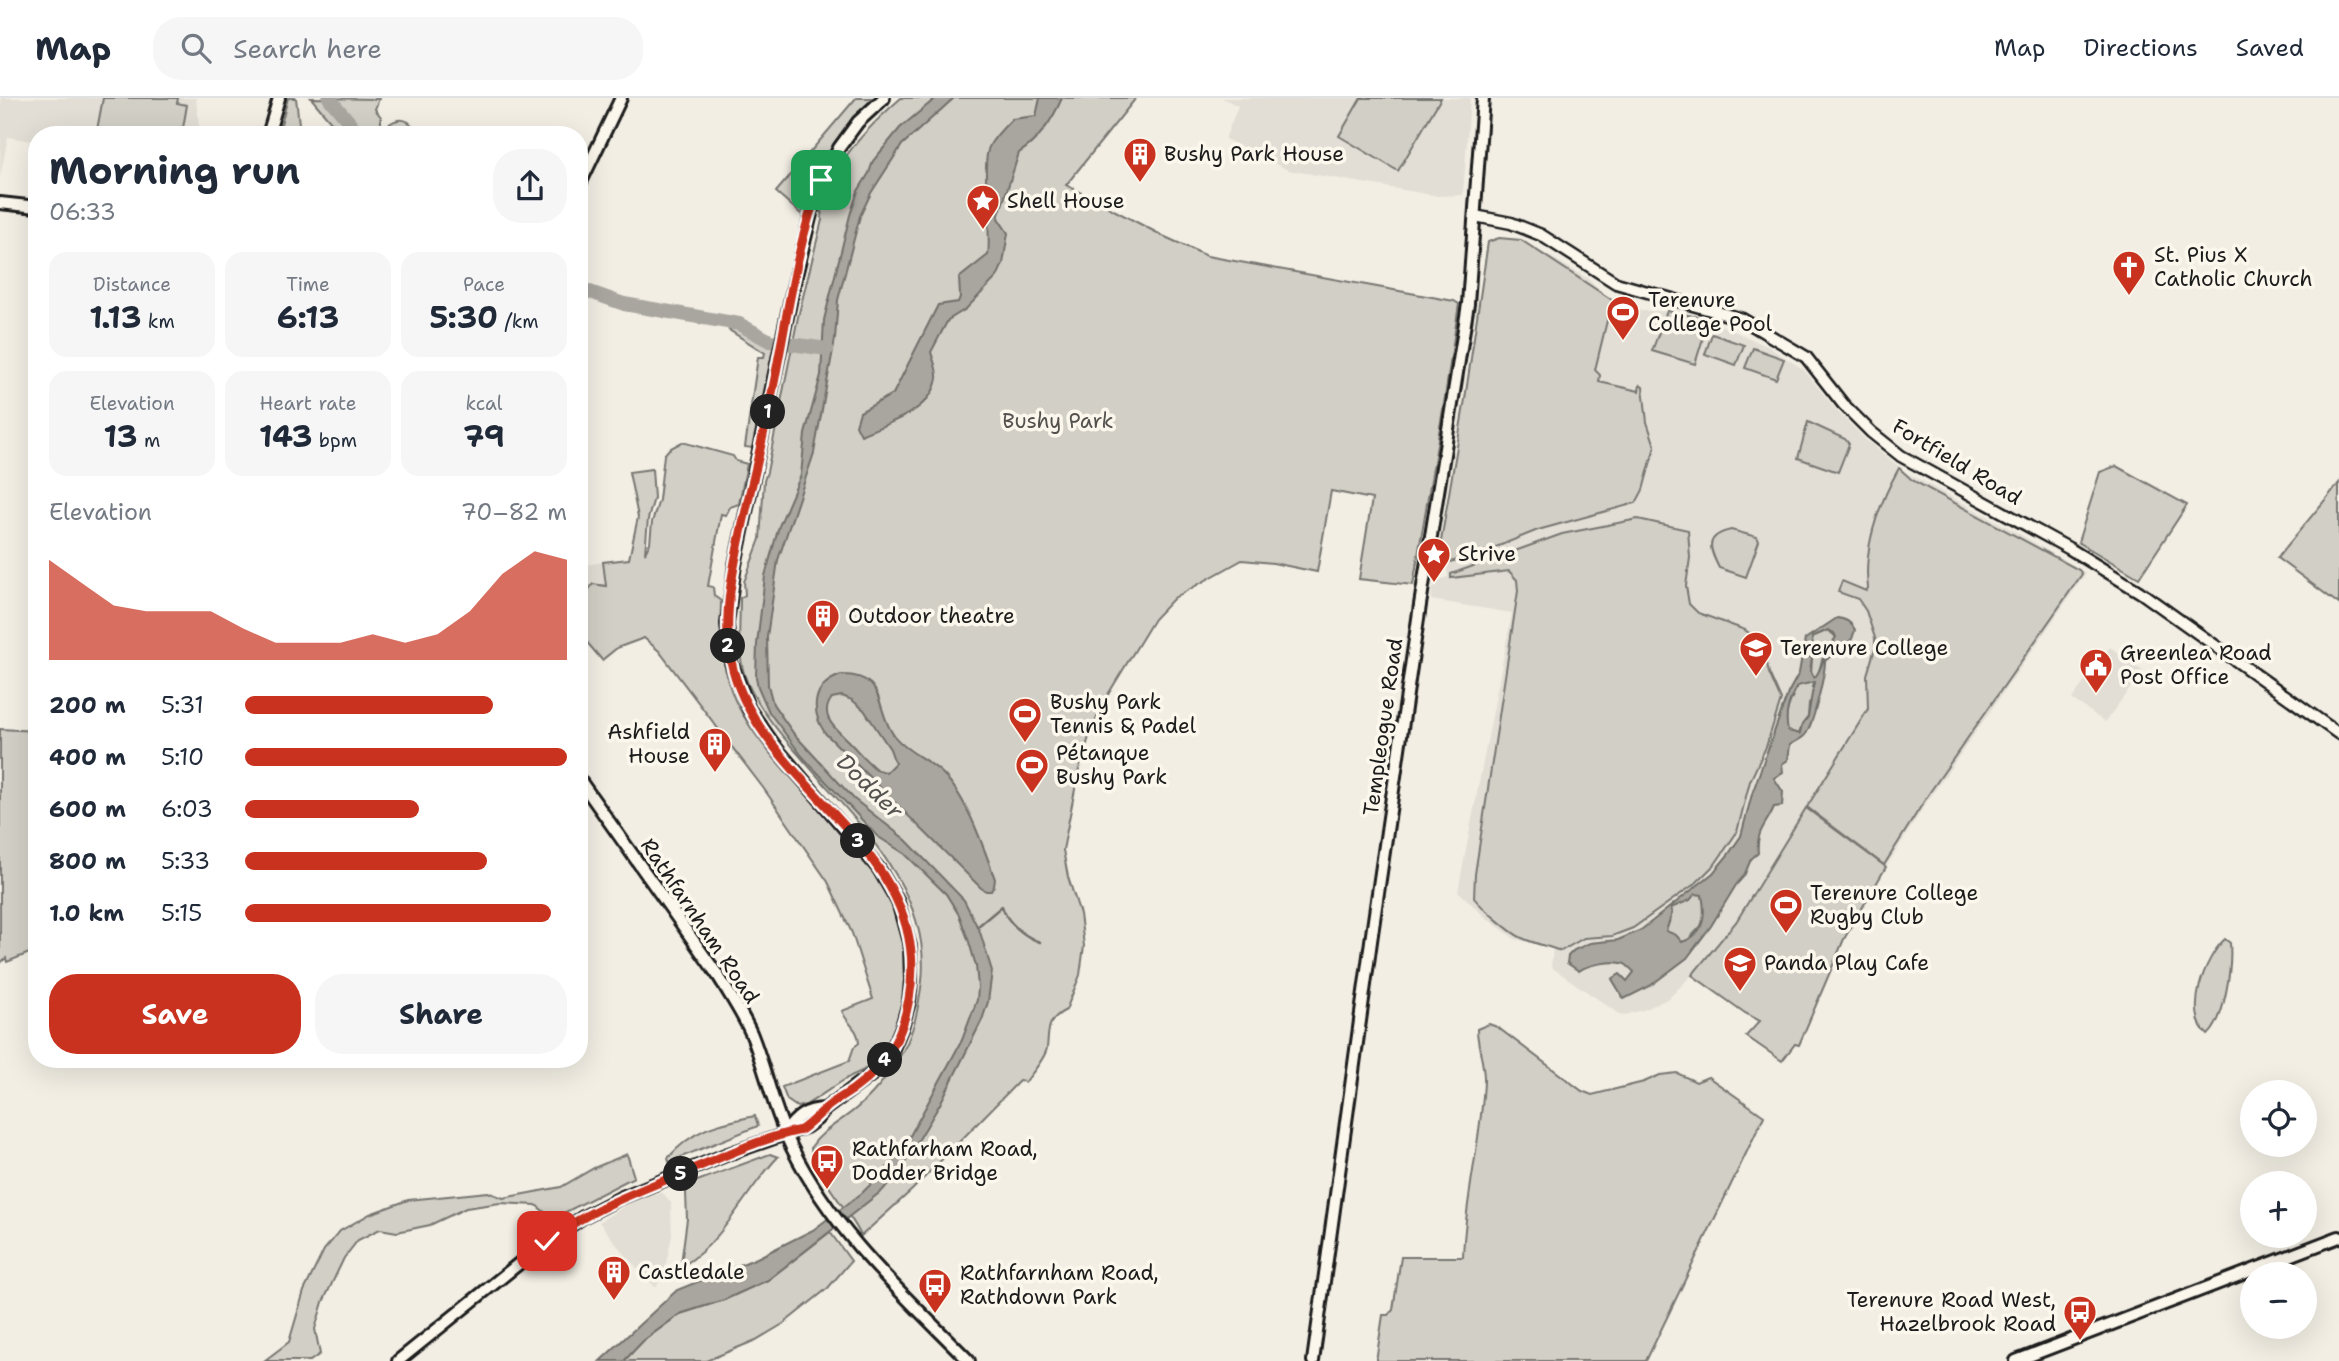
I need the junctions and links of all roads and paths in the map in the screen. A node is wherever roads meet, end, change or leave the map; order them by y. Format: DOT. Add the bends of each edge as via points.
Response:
graph roads {
  1 [pos="279,98"];
  2 [pos="621,98"];
  3 [pos="884,98"];
  4 [pos="1483,98"];
  5 [pos="271,126"];
  6 [pos="588,167"];
  7 [pos="0,204"];
  8 [pos="28,206"];
  9 [pos="1475,216"];
  10 [pos="2339,734"];
  11 [pos="588,792"];
  12 [pos="785,1133"];
  13 [pos="2339,1237"];
  14 [pos="398,1361"];
  15 [pos="969,1361"];
  16 [pos="1313,1361"];
  17 [pos="2015,1361"];
  1 -- 5 [label="main road"];
  2 -- 6 [label="main road"];
  3 -- 12 [label="main road" via="849,133 821,180 808,220 735,565 727,624 731,663 760,727 887,882 906,924 910,991 896,1044 874,1073 825,1109 810,1109 799,1116"];
  4 -- 9 [label="main road, Templeogue Road"];
  7 -- 8 [label="main road"];
  9 -- 10 [label="street, Fortfield Road" via="1541,234 1616,283 1742,319 1795,350 1806,357 1843,404 1901,456 2140,592"];
  9 -- 16 [label="main road, Templeogue Road" via="1468,304 1418,618"];
  11 -- 12 [label="main road, Rathfarnham Road" via="739,1009"];
  12 -- 14 [label="main road" via="583,1217"];
  12 -- 15 [label="main road, Rathfarnham Road" via="843,1230"];
  13 -- 17 [label="main road"];
}
